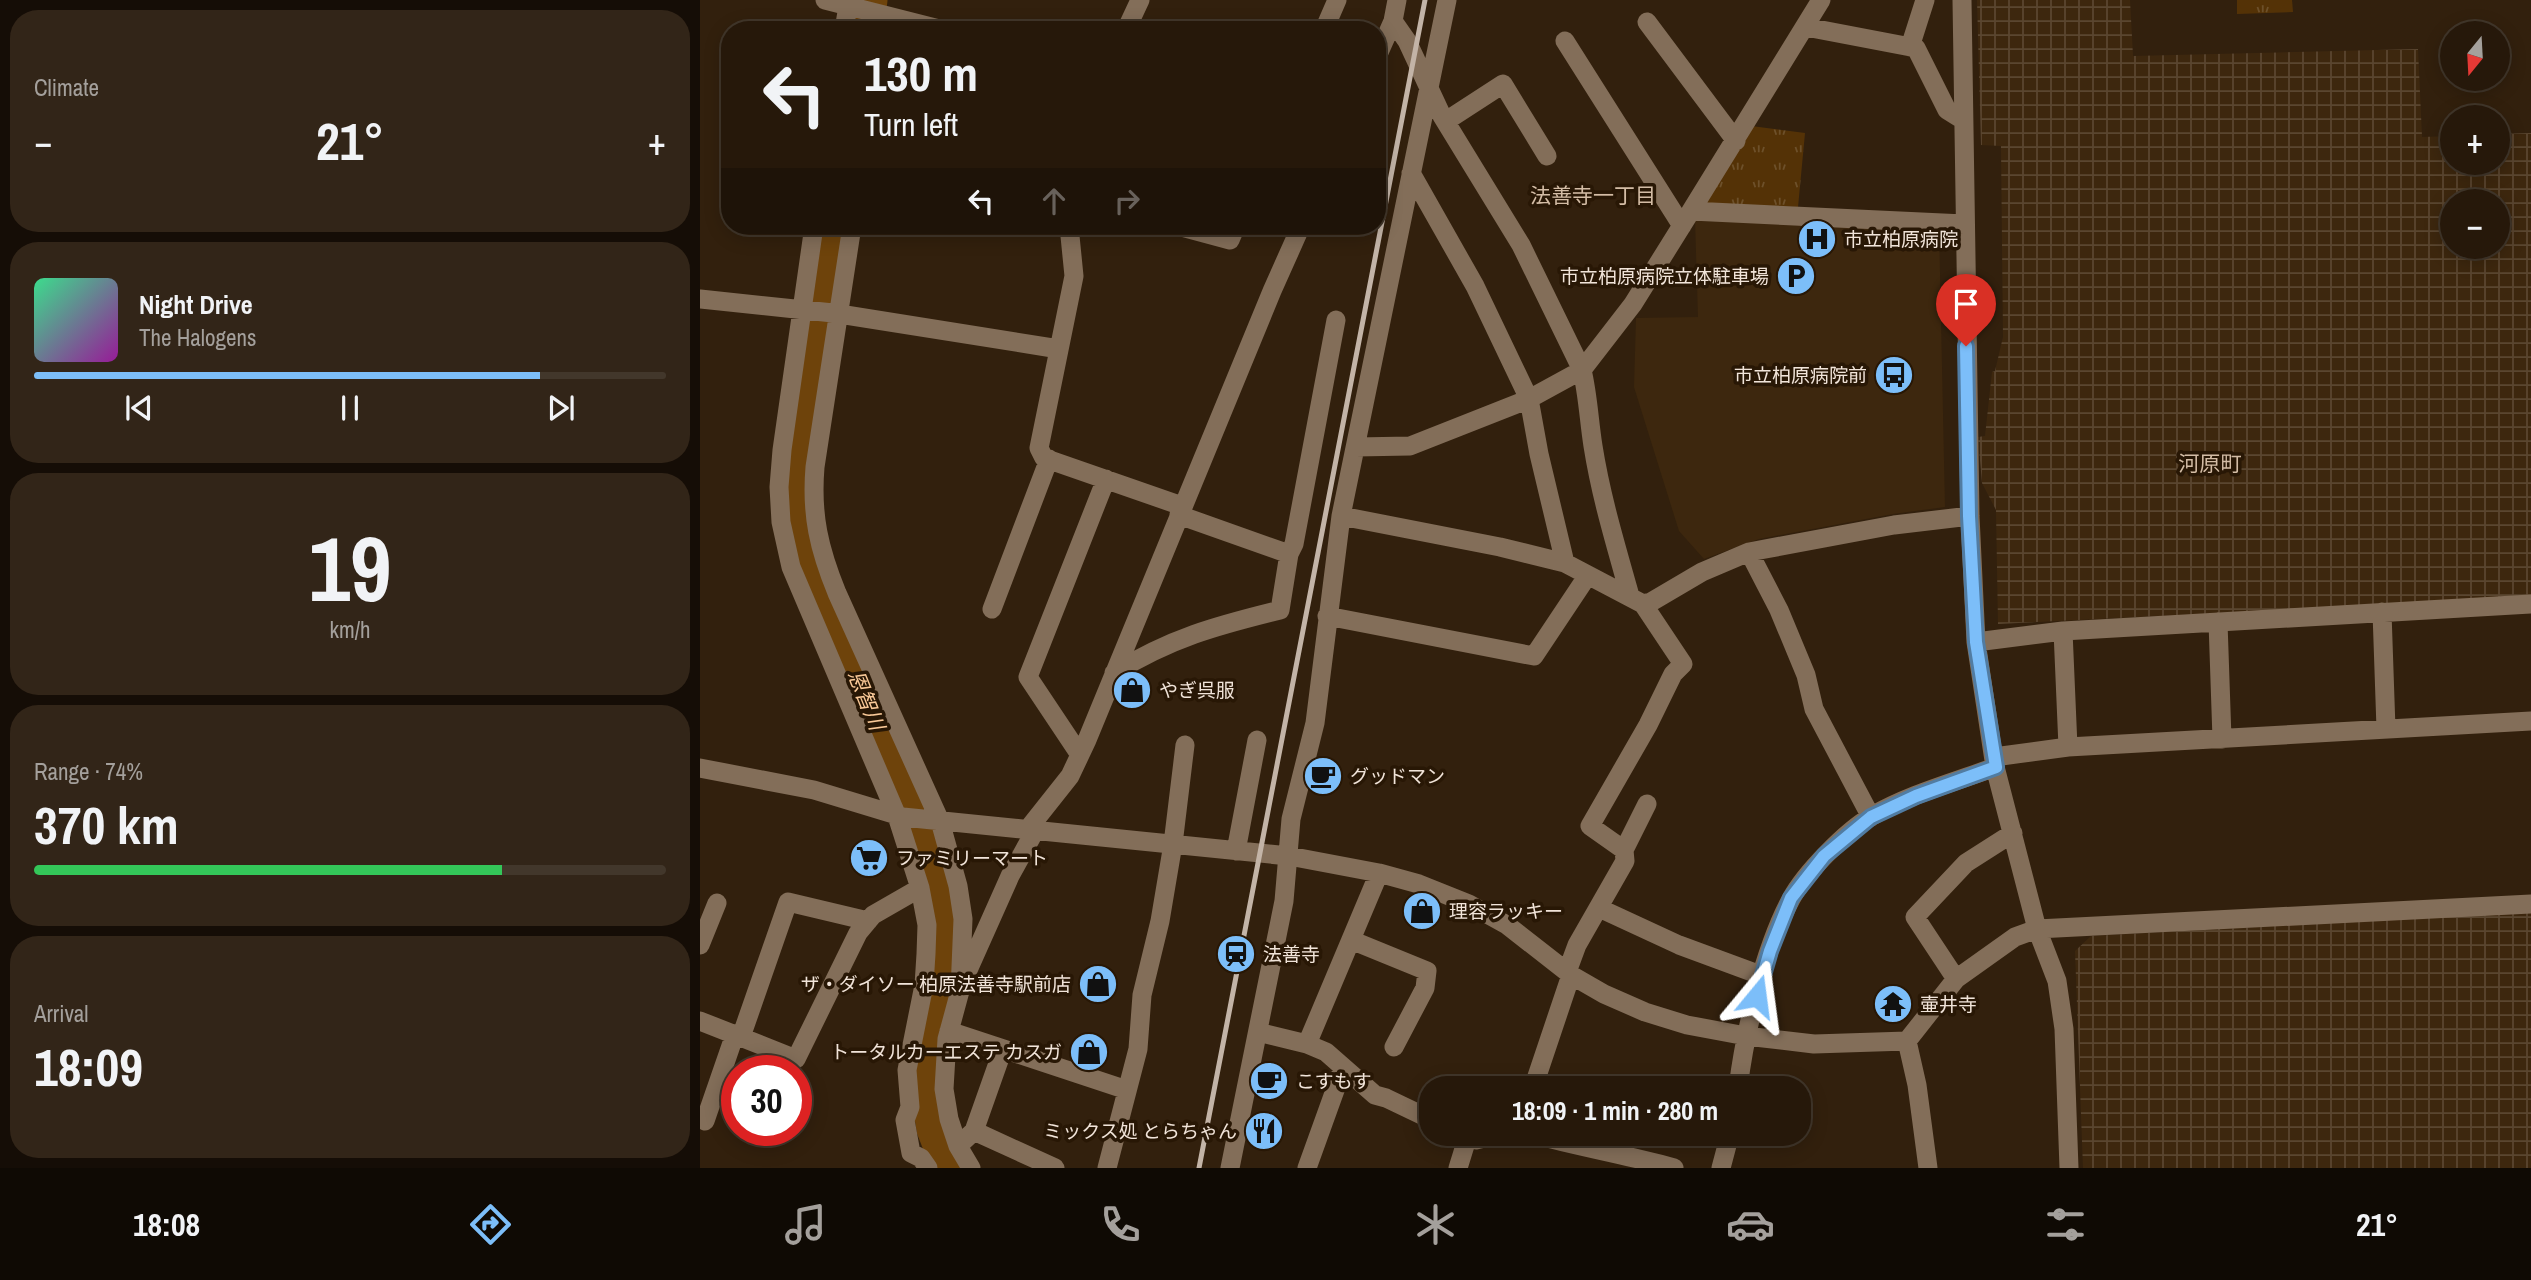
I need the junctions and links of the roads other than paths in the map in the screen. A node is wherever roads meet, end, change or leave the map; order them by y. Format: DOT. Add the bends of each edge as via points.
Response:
graph roads {
  1 [pos="825,0"];
  2 [pos="1139,0"];
  3 [pos="1337,0"];
  4 [pos="1398,0"];
  5 [pos="1447,0"];
  6 [pos="1925,0"];
  7 [pos="1962,0"];
  8 [pos="850,3"];
  9 [pos="1813,9"];
  10 [pos="881,14"];
  11 [pos="846,21"];
  12 [pos="908,21"];
  13 [pos="1130,21"];
  14 [pos="1328,21"];
  15 [pos="1393,21"];
  16 [pos="1647,22"];
  17 [pos="1386,37"];
  18 [pos="1565,41"];
  19 [pos="1910,47"];
  20 [pos="1428,87"];
  21 [pos="1963,120"];
  22 [pos="1446,121"];
  23 [pos="1736,141"];
  24 [pos="1547,156"];
  25 [pos="1410,173"];
  26 [pos="1687,219"];
  27 [pos="1964,224"];
  28 [pos="813,235"];
  29 [pos="850,235"];
  30 [pos="1070,235"];
  31 [pos="1211,235"];
  32 [pos="1232,235"];
  33 [pos="1297,235"];
  34 [pos="700,299"];
  35 [pos="804,309"];
  36 [pos="836,313"];
  37 [pos="1336,320"];
  38 [pos="1059,349"];
  39 [pos="1582,370"];
  40 [pos="1529,399"];
  41 [pos="1356,447"];
  42 [pos="1049,459"];
  43 [pos="1107,480"];
  44 [pos="1180,510"];
  45 [pos="1340,516"];
  46 [pos="1969,516"];
  47 [pos="1749,552"];
  48 [pos="1289,554"];
  49 [pos="1565,563"];
  50 [pos="1588,575"];
  51 [pos="1637,600"];
  52 [pos="2531,604"];
  53 [pos="992,609"];
  54 [pos="2382,612"];
  55 [pos="1327,616"];
  56 [pos="2218,622"];
  57 [pos="2063,631"];
  58 [pos="1976,642"];
  59 [pos="1114,673"];
  60 [pos="2531,721"];
  61 [pos="2386,729"];
  62 [pos="2222,738"];
  63 [pos="1257,740"];
  64 [pos="1185,745"];
  65 [pos="2068,747"];
  66 [pos="1080,755"];
  67 [pos="1995,762"];
  68 [pos="700,768"];
  69 [pos="1647,804"];
  70 [pos="900,817"];
  71 [pos="1871,817"];
  72 [pos="936,820"];
  73 [pos="1032,829"];
  74 [pos="2012,833"];
  75 [pos="1173,844"];
  76 [pos="1624,850"];
  77 [pos="1236,851"];
  78 [pos="1289,856"];
  79 [pos="1379,873"];
  80 [pos="920,888"];
  81 [pos="717,902"];
  82 [pos="2531,904"];
  83 [pos="1599,908"];
  84 [pos="868,921"];
  85 [pos="2038,929"];
  86 [pos="1351,940"];
  87 [pos="700,945"];
  88 [pos="1569,974"];
  89 [pos="1763,976"];
  90 [pos="1956,979"];
  91 [pos="960,991"];
  92 [pos="700,1021"];
  93 [pos="949,1031"];
  94 [pos="1258,1032"];
  95 [pos="738,1035"];
  96 [pos="1745,1036"];
  97 [pos="1907,1041"];
  98 [pos="1307,1044"];
  99 [pos="1394,1047"];
  100 [pos="1003,1049"];
  101 [pos="1343,1068"];
  102 [pos="1537,1076"];
  103 [pos="1740,1076"];
  104 [pos="708,1087"];
  105 [pos="1127,1090"];
  106 [pos="1419,1114"];
  107 [pos="705,1121"];
  108 [pos="974,1131"];
  109 [pos="958,1146"];
  110 [pos="1461,1146"];
  111 [pos="1576,1146"];
  112 [pos="1727,1146"];
  113 [pos="928,1168"];
  114 [pos="971,1168"];
  115 [pos="1055,1168"];
  116 [pos="1107,1168"];
  117 [pos="1230,1168"];
  118 [pos="1307,1168"];
  119 [pos="1458,1168"];
  120 [pos="1674,1168"];
  121 [pos="1721,1168"];
  122 [pos="1928,1168"];
  123 [pos="2069,1168"];
  1 -- 8 [label="street"];
  2 -- 13 [label="street"];
  3 -- 14 [label="street"];
  4 -- 15 [label="street"];
  5 -- 20 [label="street"];
  6 -- 19 [label="street"];
  7 -- 21 [label="street"];
  8 -- 10 [label="street"];
  8 -- 11 [label="street"];
  9 -- 19 [label="street"];
  9 -- 23 [label="street"];
  10 -- 12 [label="street"];
  15 -- 17 [label="street"];
  15 -- 20 [label="street"];
  16 -- 23 [label="street"];
  18 -- 26 [label="street"];
  19 -- 21 [label="street" via="1916,48 1947,110"];
  20 -- 22 [label="street"];
  20 -- 25 [label="street"];
  21 -- 27 [label="street"];
  22 -- 24 [label="street" via="1503,84"];
  22 -- 39 [label="street" via="1521,245"];
  23 -- 26 [label="street"];
  25 -- 40 [label="street" via="1475,286"];
  25 -- 41 [label="street"];
  26 -- 27 [label="street"];
  26 -- 39 [label="street" via="1633,304"];
  27 -- 46 [label="street"];
  28 -- 35 [label="street"];
  29 -- 36 [label="street"];
  30 -- 38 [label="street" via="1074,276"];
  31 -- 32 [label="street" via="1230,240"];
  33 -- 44 [label="street"];
  34 -- 35 [label="street"];
  35 -- 36 [label="street"];
  35 -- 70 [label="street" via="782,450 781,522 791,567"];
  36 -- 38 [label="street"];
  36 -- 72 [label="street" via="812,496 816,528 837,593"];
  37 -- 48 [label="street"];
  38 -- 42 [label="street" via="1038,448"];
  39 -- 40 [label="street"];
  39 -- 51 [label="street" via="1603,496"];
  40 -- 41 [label="street" via="1410,446"];
  40 -- 49 [label="street"];
  41 -- 45 [label="street"];
  42 -- 43 [label="street"];
  42 -- 53 [label="street"];
  43 -- 44 [label="street"];
  43 -- 66 [label="street" via="1028,677"];
  44 -- 48 [label="street"];
  44 -- 59 [label="street"];
  45 -- 49 [label="street"];
  45 -- 55 [label="street"];
  46 -- 47 [label="street"];
  46 -- 58 [label="street"];
  47 -- 51 [label="street" via="1702,572 1651,602"];
  47 -- 71 [label="street" via="1806,674 1814,709"];
  48 -- 59 [label="street" via="1280,610 1188,635"];
  49 -- 50 [label="street"];
  50 -- 51 [label="street"];
  50 -- 55 [label="street" via="1534,656"];
  51 -- 76 [label="street" via="1683,664 1673,674 1590,826"];
  52 -- 54 [label="street"];
  54 -- 56 [label="street"];
  54 -- 61 [label="street"];
  55 -- 78 [label="street" via="1315,723 1291,819"];
  56 -- 57 [label="street"];
  56 -- 62 [label="street"];
  57 -- 58 [label="street"];
  57 -- 65 [label="street"];
  58 -- 67 [label="street"];
  59 -- 66 [label="street"];
  60 -- 61 [label="street"];
  61 -- 62 [label="street"];
  62 -- 65 [label="street"];
  63 -- 77 [label="street"];
  64 -- 75 [label="street"];
  65 -- 67 [label="street"];
  66 -- 73 [label="street"];
  67 -- 71 [label="street"];
  67 -- 74 [label="street"];
  68 -- 70 [label="street" via="814,790"];
  69 -- 76 [label="street"];
  70 -- 72 [label="street"];
  70 -- 80 [label="street"];
  71 -- 89 [label="street" via="1824,856 1791,898"];
  72 -- 73 [label="street"];
  72 -- 91 [label="street" via="958,886 963,919"];
  73 -- 75 [label="street"];
  73 -- 91 [label="street"];
  74 -- 85 [label="street"];
  74 -- 90 [label="street" via="1966,863 1915,917"];
  75 -- 77 [label="street"];
  75 -- 105 [label="street"];
  76 -- 83 [label="street" via="1622,870"];
  77 -- 78 [label="street"];
  78 -- 79 [label="street"];
  78 -- 94 [label="street"];
  79 -- 86 [label="street"];
  79 -- 88 [label="street" via="1469,904 1507,925"];
  80 -- 84 [label="street"];
  80 -- 113 [label="street" via="927,925 924,985 907,1070 910,1107 905,1120 911,1153"];
  81 -- 87 [label="street"];
  82 -- 85 [label="street"];
  83 -- 88 [label="street" via="1577,945"];
  83 -- 89 [label="street" via="1679,945"];
  84 -- 95 [label="street" via="796,1059"];
  84 -- 95 [label="street" via="788,902"];
  85 -- 90 [label="street" via="2015,937"];
  85 -- 123 [label="street" via="2061,1005"];
  86 -- 98 [label="street"];
  86 -- 99 [label="street" via="1427,971 1425,988"];
  88 -- 96 [label="street" via="1645,1012"];
  88 -- 102 [label="street"];
  89 -- 96 [label="street"];
  90 -- 97 [label="street"];
  91 -- 93 [label="street"];
  92 -- 95 [label="street"];
  93 -- 100 [label="street"];
  93 -- 109 [label="street" via="944,1089"];
  94 -- 98 [label="street"];
  94 -- 117 [label="street"];
  95 -- 104 [label="street"];
  96 -- 97 [label="street" via="1814,1044"];
  96 -- 103 [label="street"];
  97 -- 122 [label="street"];
  98 -- 101 [label="street"];
  100 -- 105 [label="street"];
  100 -- 108 [label="street"];
  101 -- 106 [label="street" via="1375,1095"];
  101 -- 118 [label="street"];
  104 -- 107 [label="street"];
  105 -- 116 [label="street"];
  108 -- 109 [label="street"];
  108 -- 115 [label="street"];
  109 -- 114 [label="street"];
  110 -- 119 [label="street"];
  111 -- 120 [label="street"];
  112 -- 121 [label="street"];
}
